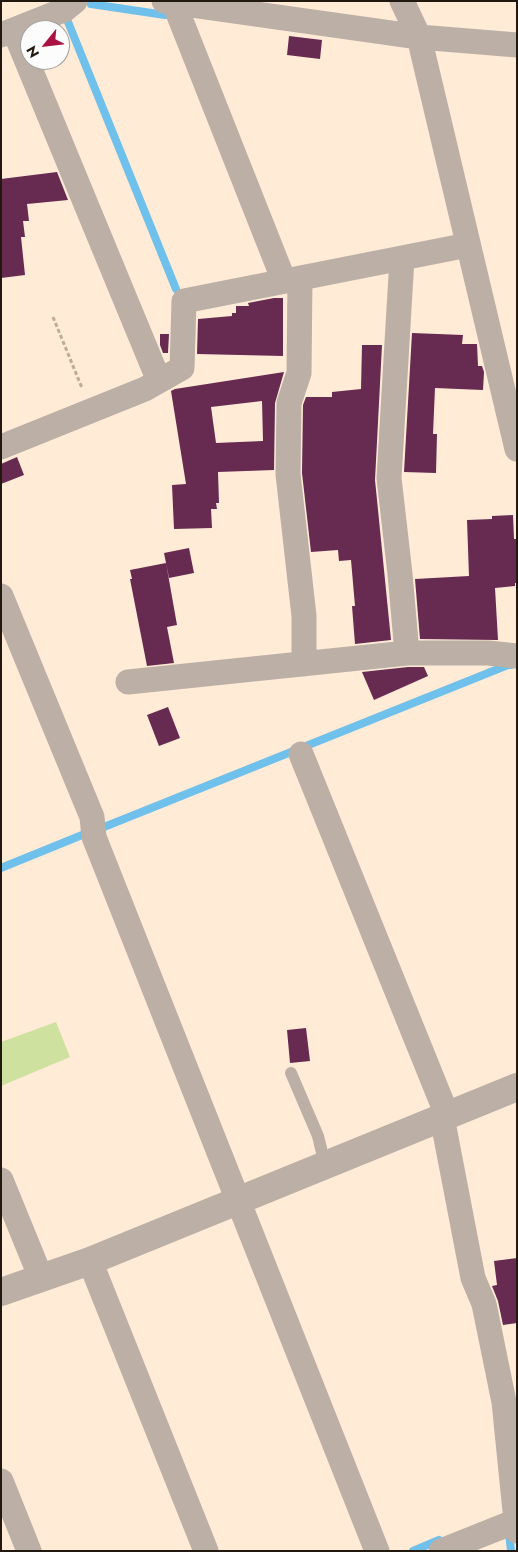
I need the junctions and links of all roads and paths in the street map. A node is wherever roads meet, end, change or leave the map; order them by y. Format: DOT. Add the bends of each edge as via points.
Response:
graph roads {
  1 [pos="75,1"];
  2 [pos="402,1"];
  3 [pos="169,2"];
  4 [pos="8,32"];
  5 [pos="419,37"];
  6 [pos="517,45"];
  7 [pos="468,245"];
  8 [pos="402,258"];
  9 [pos="292,280"];
  10 [pos="53,316"];
  11 [pos="159,381"];
  12 [pos="91,411"];
  13 [pos="1,447"];
  14 [pos="517,449"];
  15 [pos="1,596"];
  16 [pos="407,653"];
  17 [pos="517,656"];
  18 [pos="304,664"];
  19 [pos="128,682"];
  20 [pos="301,754"];
  21 [pos="291,1073"];
  22 [pos="517,1087"];
  23 [pos="445,1116"];
  24 [pos="325,1165"];
  25 [pos="1,1180"];
  26 [pos="239,1200"];
  27 [pos="90,1261"];
  28 [pos="41,1278"];
  29 [pos="1,1292"];
  30 [pos="510,1400"];
  31 [pos="1,1481"];
  32 [pos="516,1526"];
  33 [pos="29,1551"];
  34 [pos="206,1551"];
  35 [pos="377,1551"];
  36 [pos="441,1551"];
  1 -- 4 [label="street" via="64,10"];
  2 -- 5 [label="street"];
  3 -- 5 [label="street"];
  3 -- 9 [label="street"];
  4 -- 11 [label="street"];
  5 -- 6 [label="street"];
  5 -- 7 [label="street"];
  7 -- 8 [label="street"];
  7 -- 14 [label="street"];
  8 -- 9 [label="street"];
  8 -- 16 [label="street" via="389,478"];
  9 -- 11 [label="street" via="184,301 182,368"];
  9 -- 18 [label="street" via="299,372 289,404 288,474 304,616"];
  10 -- 12 [label="path"];
  11 -- 12 [label="street"];
  12 -- 13 [label="street"];
  15 -- 26 [label="street" via="92,817 94,837"];
  16 -- 17 [label="street"];
  16 -- 18 [label="street"];
  18 -- 19 [label="street"];
  20 -- 23 [label="street"];
  21 -- 24 [label="lane" via="318,1136"];
  22 -- 23 [label="street"];
  23 -- 24 [label="street"];
  23 -- 30 [label="street" via="473,1278 484,1304"];
  24 -- 26 [label="street"];
  25 -- 28 [label="street"];
  26 -- 27 [label="street"];
  26 -- 35 [label="street"];
  27 -- 28 [label="street"];
  27 -- 34 [label="street"];
  28 -- 29 [label="street"];
  30 -- 32 [label="street"];
  31 -- 33 [label="street"];
  32 -- 36 [label="street"];
}
